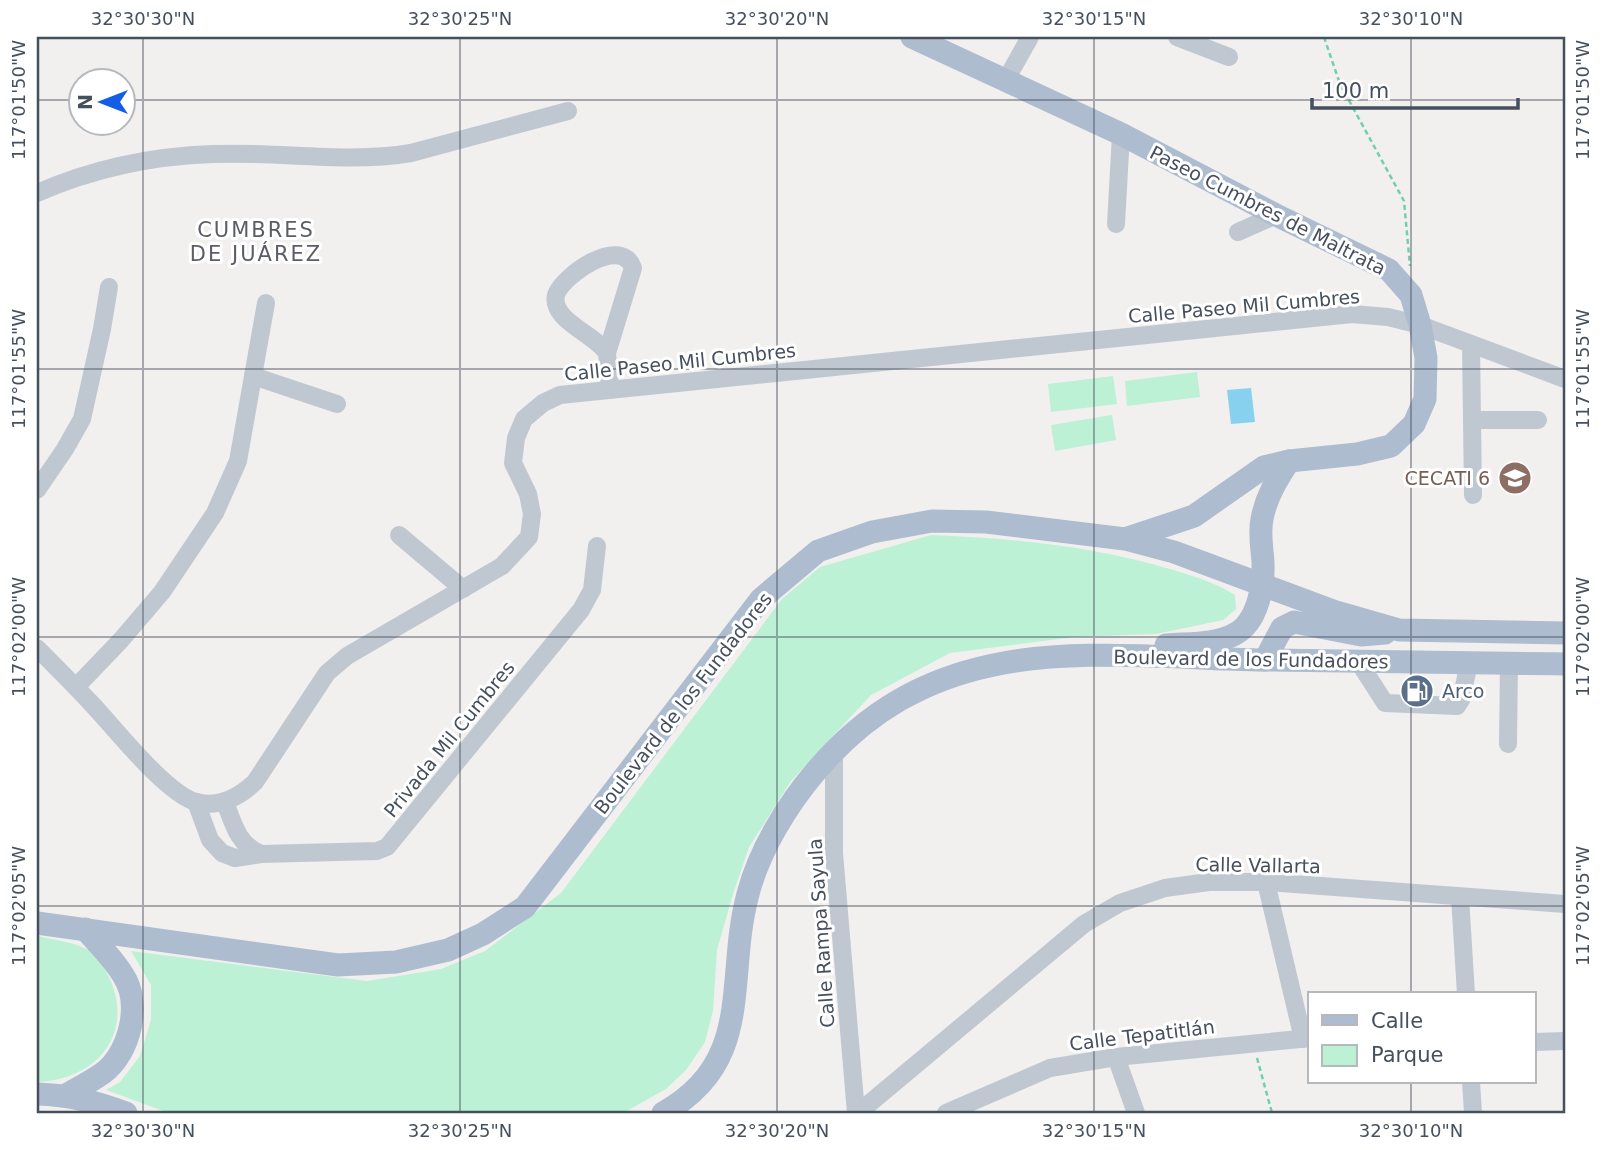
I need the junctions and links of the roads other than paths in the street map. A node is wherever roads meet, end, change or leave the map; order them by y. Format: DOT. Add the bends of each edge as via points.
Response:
graph roads {
  1 [pos="1030,37"];
  2 [pos="1177,37"];
  3 [pos="923,39"];
  4 [pos="1228,57"];
  5 [pos="1006,80"];
  6 [pos="568,111"];
  7 [pos="1121,134"];
  8 [pos="37,193"];
  9 [pos="1276,215"];
  10 [pos="1116,224"];
  11 [pos="1238,232"];
  12 [pos="109,287"];
  13 [pos="266,303"];
  14 [pos="1420,325"];
  15 [pos="1471,345"];
  16 [pos="607,353"];
  17 [pos="253,376"];
  18 [pos="1565,379"];
  19 [pos="610,390"];
  20 [pos="337,404"];
  21 [pos="1472,420"];
  22 [pos="1538,420"];
  23 [pos="1289,461"];
  24 [pos="37,490"];
  25 [pos="1473,495"];
  26 [pos="400,535"];
  27 [pos="1125,539"];
  28 [pos="597,546"];
  29 [pos="1262,584"];
  30 [pos="463,589"];
  31 [pos="1399,630"];
  32 [pos="1565,633"];
  33 [pos="37,648"];
  34 [pos="1117,656"];
  35 [pos="1265,660"];
  36 [pos="1358,661"];
  37 [pos="1469,663"];
  38 [pos="1509,663"];
  39 [pos="1565,664"];
  40 [pos="76,687"];
  41 [pos="1508,744"];
  42 [pos="834,750"];
  43 [pos="195,802"];
  44 [pos="225,802"];
  45 [pos="261,854"];
  46 [pos="1266,882"];
  47 [pos="1460,897"];
  48 [pos="1565,904"];
  49 [pos="37,923"];
  50 [pos="85,929"];
  51 [pos="1466,992"];
  52 [pos="1306,1039"];
  53 [pos="1565,1041"];
  54 [pos="1536,1042"];
  55 [pos="1116,1057"];
  56 [pos="1471,1084"];
  57 [pos="37,1094"];
  58 [pos="66,1095"];
  59 [pos="126,1113"];
  60 [pos="663,1113"];
  61 [pos="857,1113"];
  62 [pos="946,1113"];
  63 [pos="1136,1113"];
  64 [pos="1473,1113"];
  1 -- 5 [label="street"];
  2 -- 4 [label="street"];
  3 -- 5 [label="main road, Paseo Cumbres de Maltrata"];
  5 -- 7 [label="main road, Paseo Cumbres de Maltrata"];
  6 -- 8 [label="street" via="411,153 341,159 214,153 83,174"];
  7 -- 9 [label="main road, Paseo Cumbres de Maltrata"];
  7 -- 10 [label="street"];
  9 -- 11 [label="street"];
  9 -- 14 [label="main road, Paseo Cumbres de Maltrata" via="1389,270 1411,295"];
  12 -- 24 [label="street" via="82,419"];
  13 -- 17 [label="street"];
  14 -- 15 [label="street, Calle Paseo Mil Cumbres"];
  14 -- 19 [label="street, Calle Paseo Mil Cumbres" via="1352,314"];
  14 -- 23 [label="main road, Paseo Cumbres de Maltrata" via="1426,358 1425,400 1414,424 1391,446"];
  15 -- 18 [label="street, Calle Paseo Mil Cumbres"];
  15 -- 21 [label="street"];
  16 -- 16 [label="street" via="567,322 556,296 561,286 587,265 614,254 624,256 633,268"];
  16 -- 19 [label="street"];
  17 -- 20 [label="street"];
  17 -- 40 [label="street" via="238,461 215,513 162,592"];
  19 -- 30 [label="street, Calle Paseo Mil Cumbres" via="560,395 524,419 513,463 528,494 532,514 529,537 502,566"];
  21 -- 22 [label="street"];
  21 -- 25 [label="street"];
  23 -- 27 [label="main road, Paseo Cumbres de Maltrata" via="1264,467 1194,516"];
  23 -- 29 [label="main road" via="1262,519"];
  26 -- 30 [label="street"];
  27 -- 29 [label="main road, Boulevard de los Fundadores"];
  27 -- 50 [label="main road, Boulevard de los Fundadores" via="1000,523 932,521 872,532 818,551 761,599 525,907 448,950 396,962 338,965"];
  28 -- 45 [label="street, Privada Mil Cumbres" via="592,590 581,610 387,848"];
  29 -- 31 [label="main road, Boulevard de los Fundadores"];
  29 -- 34 [label="main road" via="1252,616 1234,635"];
  30 -- 44 [label="street, Calle Paseo Mil Cumbres" via="347,656 327,673 255,782"];
  31 -- 32 [label="main road, Boulevard de los Fundadores"];
  31 -- 35 [label="main road" via="1361,635 1294,622 1282,628"];
  33 -- 40 [label="street"];
  34 -- 35 [label="main road, Boulevard de los Fundadores"];
  34 -- 42 [label="main road, Boulevard de los Fundadores" via="1036,657 961,671 904,695"];
  35 -- 36 [label="main road, Boulevard de los Fundadores"];
  36 -- 37 [label="main road, Boulevard de los Fundadores"];
  36 -- 37 [label="street" via="1385,703 1457,706"];
  37 -- 38 [label="main road, Boulevard de los Fundadores"];
  38 -- 39 [label="main road, Boulevard de los Fundadores"];
  38 -- 41 [label="street"];
  40 -- 43 [label="street" via="166,783"];
  42 -- 60 [label="main road, Boulevard de los Fundadores" via="786,813 749,889 727,1042 712,1070"];
  42 -- 61 [label="street, Calle Rampa Sayula" via="834,853"];
  43 -- 44 [label="street"];
  43 -- 45 [label="street, Privada Mil Cumbres" via="206,833 222,853 235,858"];
  44 -- 45 [label="street" via="243,842"];
  46 -- 47 [label="street, Calle Vallarta"];
  46 -- 52 [label="street"];
  46 -- 61 [label="street, Calle Vallarta" via="1165,887 1120,903 1084,924"];
  47 -- 48 [label="street, Calle Vallarta"];
  47 -- 51 [label="street"];
  49 -- 50 [label="main road, Boulevard de los Fundadores"];
  50 -- 58 [label="main road" via="125,976 133,1002 131,1024 115,1060"];
  52 -- 55 [label="street, Calle Tepatitlán"];
  53 -- 54 [label="street"];
  55 -- 62 [label="street, Calle Tepatitlán" via="1050,1068"];
  55 -- 63 [label="street"];
  56 -- 64 [label="street"];
  57 -- 58 [label="main road"];
  58 -- 59 [label="main road"];
}
